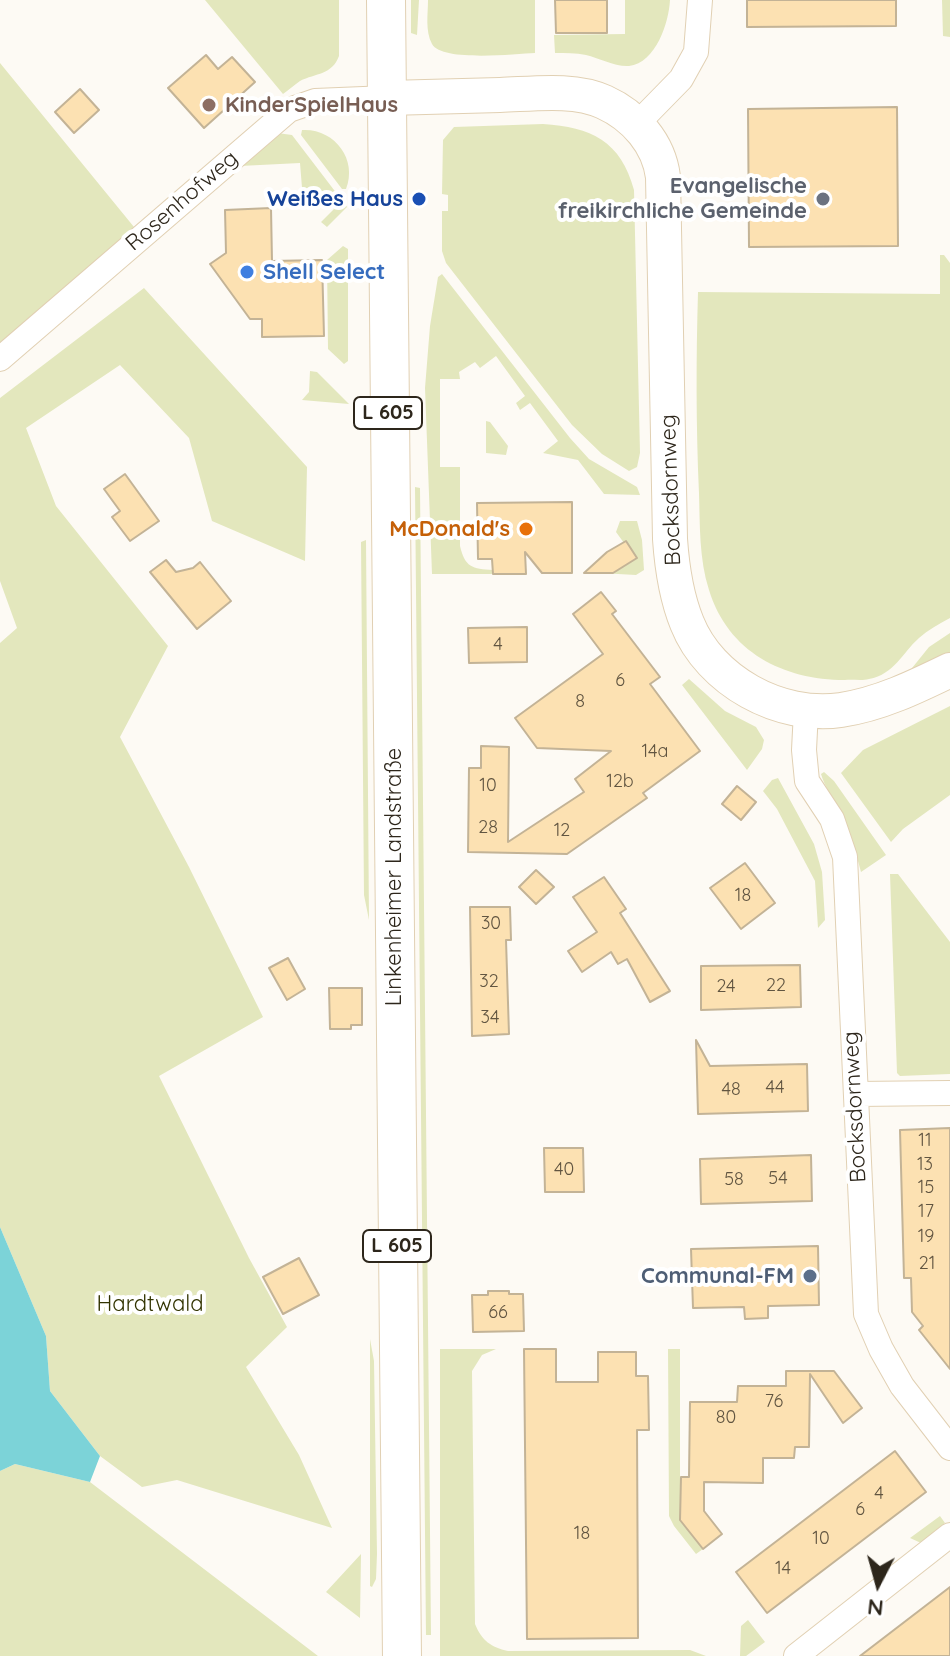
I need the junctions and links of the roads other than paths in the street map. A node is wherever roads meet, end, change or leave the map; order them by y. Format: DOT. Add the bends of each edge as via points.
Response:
graph roads {
  1 [pos="386,0"];
  2 [pos="700,0"];
  3 [pos="388,98"];
  4 [pos="636,125"];
  5 [pos="0,359"];
  6 [pos="950,670"];
  7 [pos="806,711"];
  8 [pos="950,1093"];
  9 [pos="856,1094"];
  10 [pos="950,1448"];
  11 [pos="950,1535"];
  12 [pos="402,1656"];
  13 [pos="796,1656"];
  1 -- 3 [label="main road, L 605"];
  2 -- 4 [label="street" via="696,52 681,79"];
  3 -- 4 [label="main road, Bocksdornweg" via="565,95 603,101"];
  3 -- 5 [label="street, Rosenhofweg" via="331,99 289,110"];
  3 -- 12 [label="main road, Linkenheimer Landstraße / L 605"];
  4 -- 7 [label="main road, Bocksdornweg" via="652,143 663,177 670,539 679,600 707,656 730,677 773,703"];
  6 -- 7 [label="main road" via="867,704"];
  7 -- 9 [label="street, Bocksdornweg" via="807,781 832,819 845,857"];
  8 -- 9 [label="street"];
  9 -- 10 [label="street, Bocksdornweg" via="866,1314 902,1386"];
  11 -- 13 [label="street"];
}
